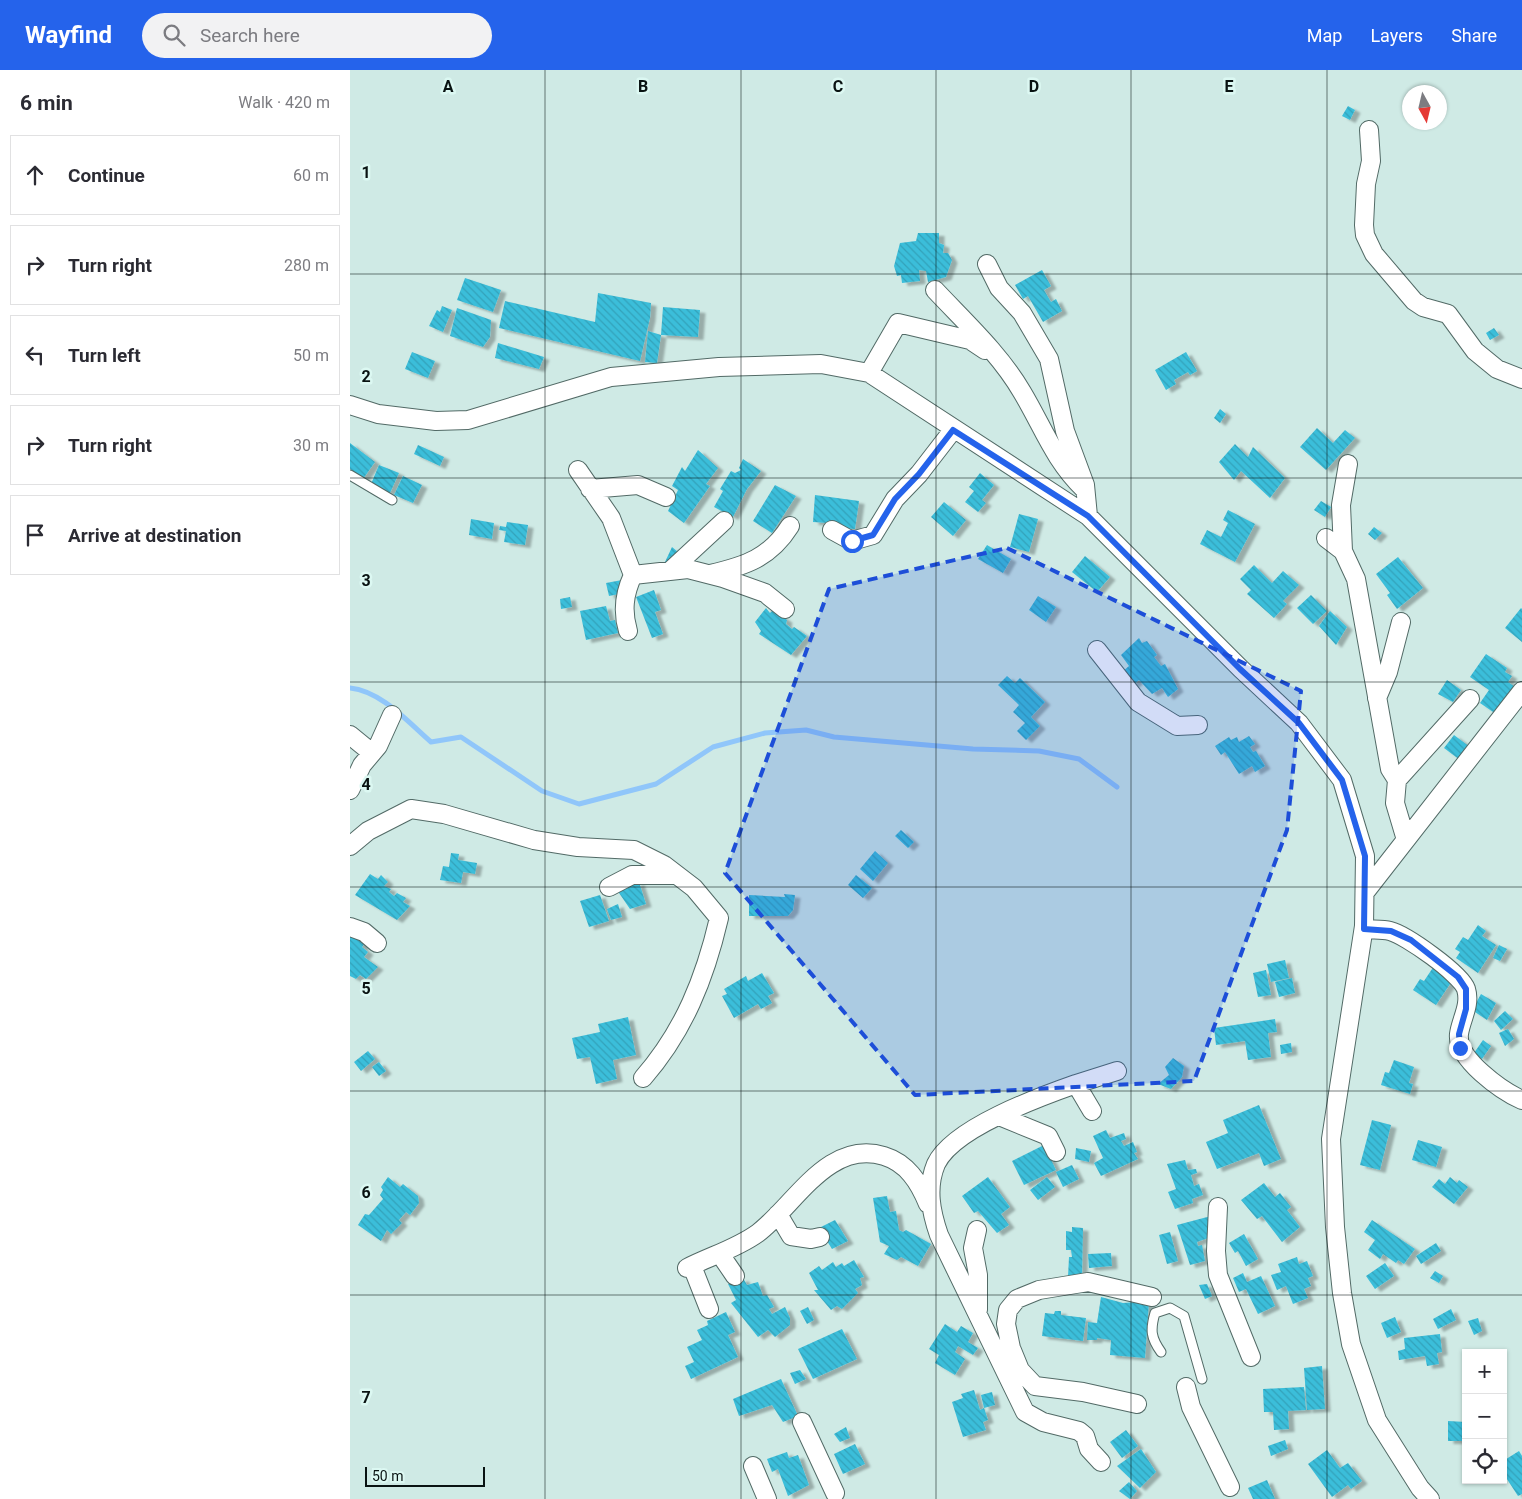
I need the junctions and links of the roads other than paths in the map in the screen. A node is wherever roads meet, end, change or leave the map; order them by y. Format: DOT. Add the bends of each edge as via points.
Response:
graph roads {
  1 [pos="1368,130"];
  2 [pos="987,264"];
  3 [pos="935,290"];
  4 [pos="996,357"];
  5 [pos="869,374"];
  6 [pos="1522,379"];
  7 [pos="350,405"];
  8 [pos="953,430"];
  9 [pos="1348,464"];
  10 [pos="578,470"];
  11 [pos="350,476"];
  12 [pos="590,489"];
  13 [pos="1086,492"];
  14 [pos="666,497"];
  15 [pos="392,500"];
  16 [pos="1088,516"];
  17 [pos="724,521"];
  18 [pos="790,526"];
  19 [pos="832,530"];
  20 [pos="1326,538"];
  21 [pos="1343,551"];
  22 [pos="670,571"];
  23 [pos="709,574"];
  24 [pos="633,575"];
  25 [pos="785,609"];
  26 [pos="1402,622"];
  27 [pos="628,631"];
  28 [pos="1352,632"];
  29 [pos="1097,650"];
  30 [pos="1370,656"];
  31 [pos="1522,691"];
  32 [pos="1377,698"];
  33 [pos="1470,699"];
  34 [pos="392,715"];
  35 [pos="1198,725"];
  36 [pos="350,735"];
  37 [pos="372,753"];
  38 [pos="1397,780"];
  39 [pos="350,790"];
  40 [pos="1406,840"];
  41 [pos="350,846"];
  42 [pos="677,875"];
  43 [pos="609,887"];
  44 [pos="1366,891"];
  45 [pos="350,927"];
  46 [pos="1364,929"];
  47 [pos="377,943"];
  48 [pos="1117,1071"];
  49 [pos="643,1078"];
  50 [pos="1076,1084"];
  51 [pos="1522,1100"];
  52 [pos="1092,1111"];
  53 [pos="999,1116"];
  54 [pos="1056,1152"];
  55 [pos="1218,1207"];
  56 [pos="931,1212"];
  57 [pos="778,1214"];
  58 [pos="977,1230"];
  59 [pos="820,1237"];
  60 [pos="720,1254"];
  61 [pos="735,1276"];
  62 [pos="1152,1296"];
  63 [pos="709,1309"];
  64 [pos="979,1320"];
  65 [pos="1161,1352"];
  66 [pos="1251,1357"];
  67 [pos="1194,1383"];
  68 [pos="1137,1404"];
  69 [pos="802,1422"];
  70 [pos="1101,1462"];
  71 [pos="753,1466"];
  72 [pos="1230,1487"];
  73 [pos="836,1494"];
  74 [pos="767,1499"];
  75 [pos="1430,1499"];
  1 -- 6 [label="street" via="1371,161 1366,184 1364,226 1374,254 1414,301 1422,307 1448,314 1475,351 1497,369"];
  2 -- 13 [label="street" via="999,288 1022,314 1049,359 1065,431"];
  3 -- 4 [label="street"];
  4 -- 5 [label="street" via="970,340 898,323"];
  4 -- 13 [label="street" via="1022,391 1049,446 1067,473"];
  5 -- 7 [label="street" via="821,364 719,367 611,377 460,420 436,422 378,414"];
  5 -- 8 [label="street"];
  8 -- 16 [label="street"];
  8 -- 19 [label="street" via="895,499 873,535 852,541"];
  9 -- 21 [label="street" via="1341,505"];
  10 -- 12 [label="street"];
  11 -- 15 [label="lane"];
  12 -- 14 [label="street" via="638,485"];
  12 -- 24 [label="street" via="611,518"];
  13 -- 16 [label="street"];
  16 -- 44 [label="street" via="1240,669 1299,723 1342,780 1365,856"];
  17 -- 22 [label="street"];
  18 -- 23 [label="street" via="780,541 758,559"];
  20 -- 21 [label="street"];
  21 -- 30 [label="street" via="1361,598"];
  22 -- 23 [label="street" via="688,569"];
  22 -- 24 [label="street"];
  23 -- 25 [label="street" via="765,594"];
  24 -- 27 [label="street" via="623,615"];
  26 -- 32 [label="street"];
  28 -- 30 [label="street"];
  29 -- 35 [label="street" via="1138,702 1178,726"];
  30 -- 32 [label="street"];
  31 -- 40 [label="street"];
  32 -- 38 [label="street" via="1390,769"];
  33 -- 38 [label="street"];
  34 -- 37 [label="street"];
  36 -- 37 [label="street"];
  37 -- 39 [label="street" via="362,764"];
  38 -- 40 [label="street" via="1395,803"];
  40 -- 44 [label="street"];
  41 -- 42 [label="street" via="368,830 411,809 444,814 534,840 578,847 634,850"];
  42 -- 43 [label="street" via="632,875"];
  42 -- 49 [label="street" via="694,888 719,918 710,958 683,1023 664,1055"];
  44 -- 46 [label="street"];
  45 -- 47 [label="street" via="364,932"];
  46 -- 51 [label="street" via="1391,931 1411,940 1458,977 1466,989 1460,1048 1474,1066 1510,1095"];
  46 -- 75 [label="street" via="1331,1139 1341,1284 1351,1344 1377,1420"];
  48 -- 50 [label="street"];
  50 -- 52 [label="street"];
  50 -- 53 [label="street"];
  53 -- 54 [label="street" via="1048,1136"];
  53 -- 56 [label="street" via="951,1143 936,1163 930,1183"];
  55 -- 66 [label="street" via="1218,1275"];
  56 -- 57 [label="street" via="922,1190 898,1160 878,1154 852,1154 832,1163"];
  56 -- 64 [label="street" via="938,1235"];
  57 -- 59 [label="street" via="791,1236"];
  57 -- 60 [label="street" via="759,1232"];
  58 -- 64 [label="street" via="973,1248 978,1274"];
  60 -- 61 [label="street"];
  60 -- 63 [label="street" via="689,1267"];
  62 -- 68 [label="street" via="1088,1282 1038,1290 1016,1299 1008,1310 1006,1324 1020,1370 1035,1386"];
  64 -- 70 [label="street" via="1025,1412 1043,1422 1079,1431"];
  65 -- 67 [label="lane" via="1152,1339 1151,1327 1155,1313 1170,1308 1184,1316"];
  67 -- 72 [label="street" via="1191,1407"];
  69 -- 73 [label="street"];
  71 -- 74 [label="street"];
}
